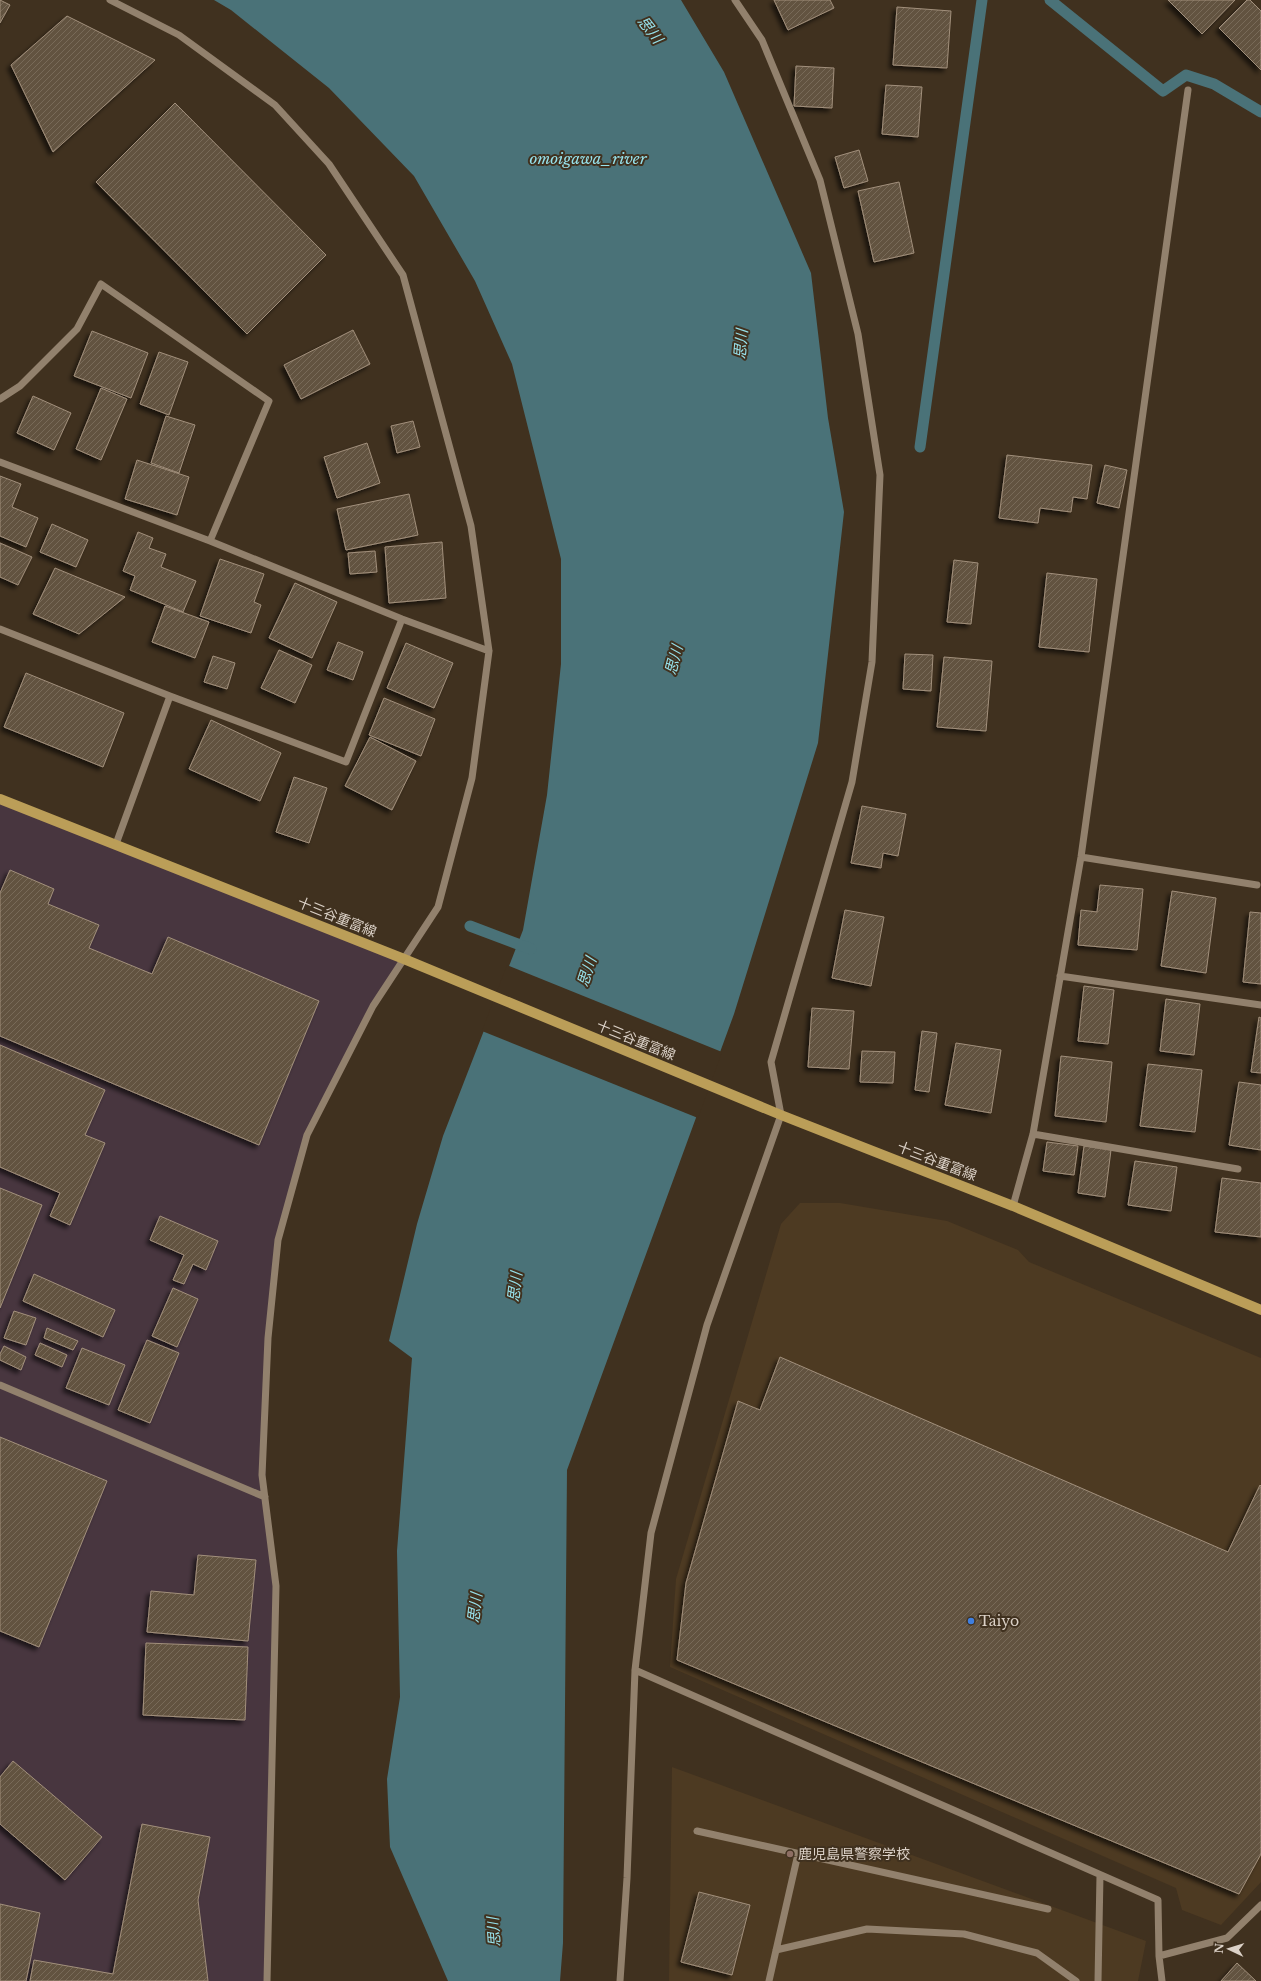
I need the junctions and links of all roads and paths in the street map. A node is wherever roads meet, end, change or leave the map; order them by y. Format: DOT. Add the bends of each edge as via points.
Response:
graph roads {
  1 [pos="110,0"];
  2 [pos="735,0"];
  3 [pos="1188,90"];
  4 [pos="0,399"];
  5 [pos="0,462"];
  6 [pos="210,541"];
  7 [pos="402,619"];
  8 [pos="0,629"];
  9 [pos="489,651"];
  10 [pos="170,696"];
  11 [pos="0,798"];
  12 [pos="116,844"];
  13 [pos="1081,857"];
  14 [pos="1257,885"];
  15 [pos="404,959"];
  16 [pos="1060,976"];
  17 [pos="1261,1005"];
  18 [pos="781,1115"];
  19 [pos="1033,1134"];
  20 [pos="1238,1169"];
  21 [pos="1013,1206"];
  22 [pos="1261,1310"];
  23 [pos="0,1386"];
  24 [pos="265,1497"];
  25 [pos="635,1670"];
  26 [pos="697,1831"];
  27 [pos="798,1854"];
  28 [pos="1100,1875"];
  29 [pos="1261,1905"];
  30 [pos="1048,1909"];
  31 [pos="776,1950"];
  32 [pos="1160,1956"];
  33 [pos="267,1981"];
  34 [pos="620,1981"];
  35 [pos="769,1981"];
  36 [pos="1076,1981"];
  37 [pos="1098,1981"];
  38 [pos="1162,1981"];
  1 -- 9 [label="street" via="179,35 275,106 329,164 403,275 471,526"];
  2 -- 18 [label="street" via="762,40 820,180 858,334 880,475 872,662 852,782 771,1062"];
  3 -- 13 [label="street"];
  4 -- 6 [label="street" via="20,386 77,329 101,284 269,401"];
  5 -- 6 [label="street"];
  6 -- 7 [label="street"];
  7 -- 9 [label="street"];
  7 -- 10 [label="street" via="346,762"];
  8 -- 10 [label="street"];
  9 -- 15 [label="street" via="472,778 438,907"];
  10 -- 12 [label="street"];
  11 -- 12 [label="main road, 十三谷重富線"];
  12 -- 15 [label="main road, 十三谷重富線"];
  13 -- 14 [label="street"];
  13 -- 16 [label="street"];
  15 -- 18 [label="main road, 十三谷重富線"];
  15 -- 24 [label="street" via="373,1006 307,1135 278,1240 268,1338 262,1475"];
  16 -- 17 [label="street"];
  16 -- 19 [label="street"];
  18 -- 21 [label="main road, 十三谷重富線"];
  18 -- 25 [label="street" via="707,1324 651,1533"];
  19 -- 20 [label="street"];
  19 -- 21 [label="street"];
  21 -- 22 [label="main road, 十三谷重富線"];
  23 -- 24 [label="street"];
  24 -- 33 [label="street" via="276,1586"];
  25 -- 28 [label="street"];
  25 -- 34 [label="street" via="627,1878"];
  26 -- 27 [label="street"];
  27 -- 30 [label="street"];
  27 -- 31 [label="street"];
  28 -- 32 [label="street" via="1158,1900"];
  28 -- 37 [label="street"];
  29 -- 32 [label="street" via="1227,1938"];
  31 -- 35 [label="street"];
  31 -- 36 [label="street" via="867,1929 964,1934 1037,1953"];
  32 -- 38 [label="street"];
}
